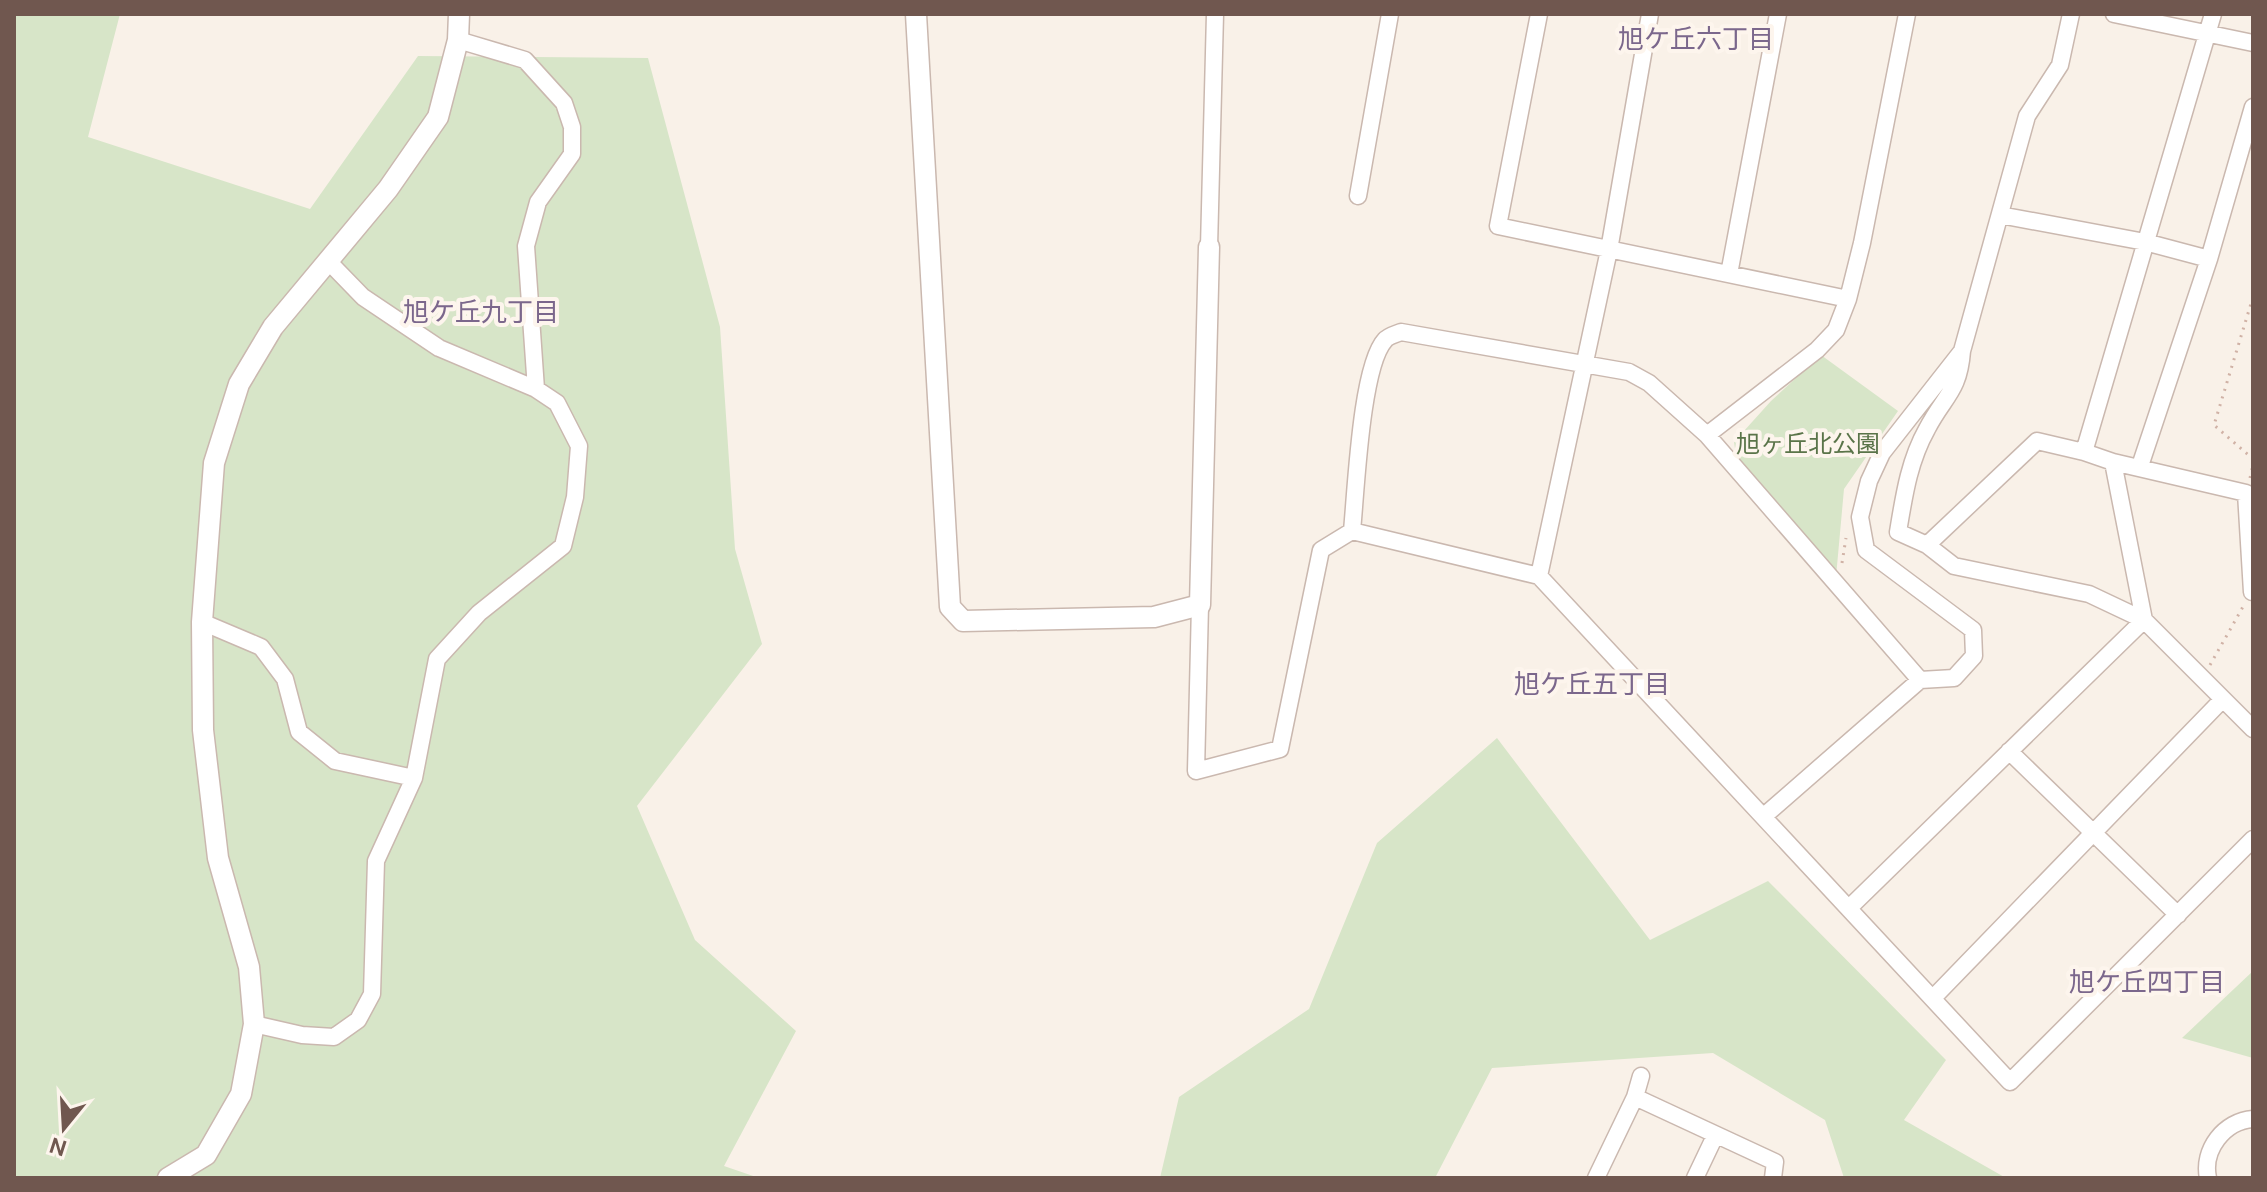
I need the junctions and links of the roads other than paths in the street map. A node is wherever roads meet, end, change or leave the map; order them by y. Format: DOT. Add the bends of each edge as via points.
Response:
graph roads {
  1 [pos="459,14"];
  2 [pos="916,14"];
  3 [pos="1215,14"];
  4 [pos="1390,14"];
  5 [pos="1539,14"];
  6 [pos="1650,14"];
  7 [pos="1778,14"];
  8 [pos="1907,14"];
  9 [pos="2071,14"];
  10 [pos="2114,14"];
  11 [pos="2213,14"];
  12 [pos="2209,33"];
  13 [pos="458,40"];
  14 [pos="2253,43"];
  15 [pos="2253,107"];
  16 [pos="1358,196"];
  17 [pos="2000,215"];
  18 [pos="2145,242"];
  19 [pos="1209,247"];
  20 [pos="1609,250"];
  21 [pos="2209,259"];
  22 [pos="329,262"];
  23 [pos="1729,274"];
  24 [pos="1848,299"];
  25 [pos="1962,351"];
  26 [pos="1585,362"];
  27 [pos="536,389"];
  28 [pos="1707,435"];
  29 [pos="2084,452"];
  30 [pos="2113,462"];
  31 [pos="2140,466"];
  32 [pos="1352,531"];
  33 [pos="1927,545"];
  34 [pos="1539,576"];
  35 [pos="2252,592"];
  36 [pos="1200,605"];
  37 [pos="2144,620"];
  38 [pos="202,622"];
  39 [pos="1920,680"];
  40 [pos="2222,700"];
  41 [pos="2253,729"];
  42 [pos="2009,751"];
  43 [pos="414,778"];
  44 [pos="1764,816"];
  45 [pos="2094,832"];
  46 [pos="2253,839"];
  47 [pos="1849,908"];
  48 [pos="2178,915"];
  49 [pos="1933,998"];
  50 [pos="254,1024"];
  51 [pos="1641,1076"];
  52 [pos="1635,1097"];
  53 [pos="2253,1119"];
  54 [pos="1715,1136"];
  55 [pos="172,1177"];
  56 [pos="1596,1178"];
  57 [pos="1695,1178"];
  58 [pos="1773,1178"];
  59 [pos="2208,1178"];
  1 -- 13 [label="street"];
  2 -- 36 [label="street" via="950,607 963,621 1154,617"];
  3 -- 19 [label="street"];
  4 -- 16 [label="street"];
  5 -- 20 [label="street" via="1498,226"];
  6 -- 20 [label="street"];
  7 -- 23 [label="street"];
  8 -- 24 [label="street"];
  9 -- 17 [label="street" via="2060,65 2027,116"];
  10 -- 12 [label="street"];
  11 -- 12 [label="street"];
  12 -- 14 [label="street"];
  12 -- 18 [label="street"];
  13 -- 22 [label="street" via="438,117"];
  13 -- 27 [label="street" via="525,60 564,103 572,127 572,154 538,202 526,246"];
  15 -- 21 [label="street"];
  17 -- 18 [label="street"];
  17 -- 25 [label="street"];
  18 -- 21 [label="street"];
  18 -- 29 [label="street"];
  19 -- 36 [label="street"];
  20 -- 23 [label="street"];
  20 -- 26 [label="street"];
  21 -- 31 [label="street"];
  22 -- 27 [label="street" via="363,297 439,348"];
  22 -- 38 [label="street" via="273,327 239,384 214,463"];
  23 -- 24 [label="street"];
  24 -- 28 [label="street" via="1836,330 1817,350"];
  25 -- 33 [label="street" via="1960,380 1927,429 1909,472 1898,532"];
  25 -- 39 [label="street" via="1882,453 1862,499 1866,550 1973,630 1974,656 1954,678"];
  26 -- 28 [label="street" via="1629,372 1649,383"];
  26 -- 32 [label="street" via="1401,332 1385,338 1373,361"];
  26 -- 34 [label="street"];
  27 -- 43 [label="street" via="557,403 579,446 575,497 563,546 479,613 437,659"];
  28 -- 39 [label="street"];
  29 -- 30 [label="street"];
  29 -- 33 [label="street" via="2037,441"];
  30 -- 31 [label="street"];
  30 -- 37 [label="street"];
  31 -- 35 [label="street" via="2246,493"];
  32 -- 34 [label="street"];
  32 -- 36 [label="street" via="1321,550 1280,749 1196,771"];
  33 -- 37 [label="street" via="1954,566 2089,594"];
  34 -- 44 [label="street"];
  37 -- 40 [label="street"];
  37 -- 42 [label="street"];
  38 -- 43 [label="street" via="261,647 285,679 299,732 335,761"];
  38 -- 50 [label="street" via="201,698 218,858 249,967"];
  39 -- 44 [label="street"];
  40 -- 41 [label="street"];
  40 -- 45 [label="street"];
  42 -- 45 [label="street"];
  42 -- 47 [label="street"];
  43 -- 50 [label="street" via="376,861 372,994 358,1020 334,1037"];
  44 -- 47 [label="street"];
  45 -- 48 [label="street"];
  45 -- 49 [label="street"];
  46 -- 48 [label="street"];
  47 -- 49 [label="street"];
  48 -- 49 [label="street" via="2010,1082"];
  50 -- 55 [label="street" via="241,1094 206,1155"];
  51 -- 52 [label="street"];
  52 -- 54 [label="street"];
  52 -- 56 [label="street"];
  53 -- 59 [label="street" via="2240,1120 2214,1141 2205,1166"];
  54 -- 57 [label="street"];
  54 -- 58 [label="street" via="1775,1162"];
}
